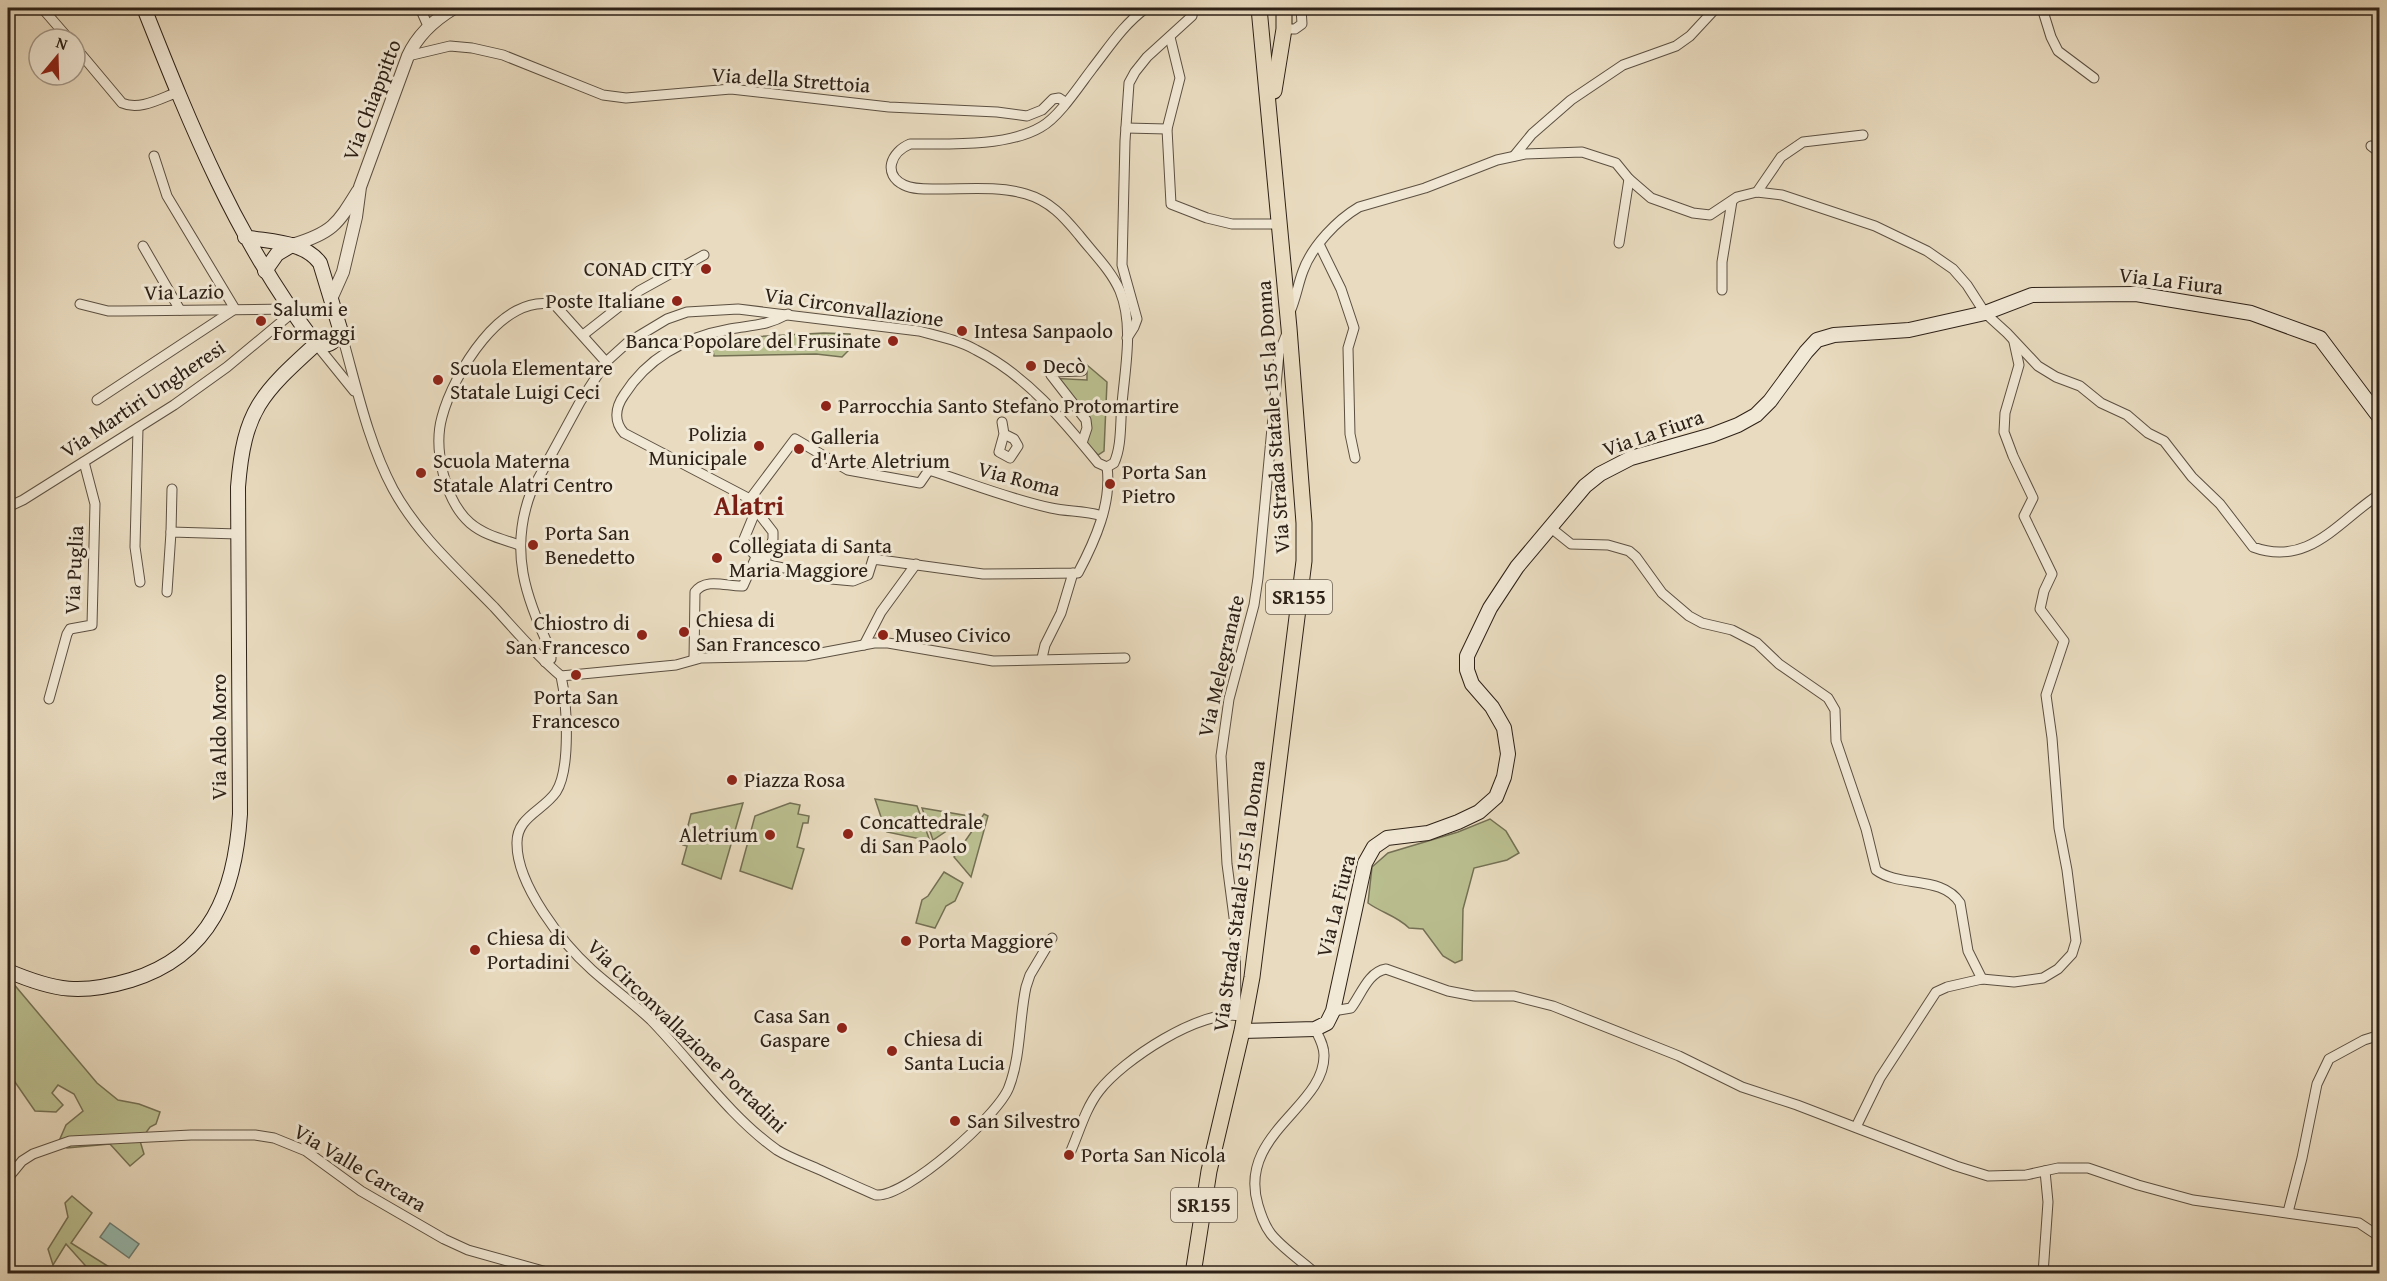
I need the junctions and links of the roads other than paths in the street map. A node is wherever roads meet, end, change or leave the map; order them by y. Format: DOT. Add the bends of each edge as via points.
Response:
graph roads {
  1 [pos="42,8"];
  2 [pos="144,8"];
  3 [pos="420,8"];
  4 [pos="454,8"];
  5 [pos="1146,8"];
  6 [pos="1193,8"];
  7 [pos="1259,8"];
  8 [pos="1284,8"];
  9 [pos="1301,8"];
  10 [pos="1716,8"];
  11 [pos="2042,8"];
  12 [pos="428,26"];
  13 [pos="59,27"];
  14 [pos="1261,29"];
  15 [pos="1284,29"];
  16 [pos="1170,38"];
  17 [pos="408,56"];
  18 [pos="87,61"];
  19 [pos="1270,71"];
  20 [pos="2094,78"];
  21 [pos="178,92"];
  22 [pos="1065,102"];
  23 [pos="1126,128"];
  24 [pos="1167,129"];
  25 [pos="1863,135"];
  26 [pos="2371,146"];
  27 [pos="2379,153"];
  28 [pos="154,156"];
  29 [pos="1514,156"];
  30 [pos="1629,179"];
  31 [pos="360,187"];
  32 [pos="1757,192"];
  33 [pos="1732,201"];
  34 [pos="1280,224"];
  35 [pos="245,237"];
  36 [pos="1619,243"];
  37 [pos="1319,244"];
  38 [pos="292,245"];
  39 [pos="143,246"];
  40 [pos="704,255"];
  41 [pos="265,271"];
  42 [pos="1722,291"];
  43 [pos="332,299"];
  44 [pos="80,304"];
  45 [pos="235,309"];
  46 [pos="180,310"];
  47 [pos="291,311"];
  48 [pos="764,311"];
  49 [pos="1985,313"];
  50 [pos="788,314"];
  51 [pos="1289,322"];
  52 [pos="763,325"];
  53 [pos="341,332"];
  54 [pos="583,335"];
  55 [pos="1127,338"];
  56 [pos="2014,339"];
  57 [pos="316,344"];
  58 [pos="606,362"];
  59 [pos="1082,371"];
  60 [pos="356,393"];
  61 [pos="98,400"];
  62 [pos="2379,418"];
  63 [pos="1002,422"];
  64 [pos="138,428"];
  65 [pos="1004,434"];
  66 [pos="1082,443"];
  67 [pos="1355,458"];
  68 [pos="84,462"];
  69 [pos="1107,467"];
  70 [pos="172,489"];
  71 [pos="2379,494"];
  72 [pos="750,499"];
  73 [pos="8,507"];
  74 [pos="756,510"];
  75 [pos="1102,516"];
  76 [pos="1551,528"];
  77 [pos="171,532"];
  78 [pos="238,534"];
  79 [pos="519,545"];
  80 [pos="756,557"];
  81 [pos="764,564"];
  82 [pos="916,564"];
  83 [pos="783,568"];
  84 [pos="796,572"];
  85 [pos="1073,573"];
  86 [pos="817,577"];
  87 [pos="831,579"];
  88 [pos="140,582"];
  89 [pos="167,592"];
  90 [pos="872,639"];
  91 [pos="1042,658"];
  92 [pos="1125,658"];
  93 [pos="694,659"];
  94 [pos="545,662"];
  95 [pos="561,676"];
  96 [pos="49,699"];
  97 [pos="1052,938"];
  98 [pos="8,971"];
  99 [pos="1982,979"];
  100 [pos="1333,1011"];
  101 [pos="1241,1021"];
  102 [pos="1315,1029"];
  103 [pos="2379,1035"];
  104 [pos="1856,1127"];
  105 [pos="1070,1154"];
  106 [pos="2045,1171"];
  107 [pos="8,1178"];
  108 [pos="2288,1212"];
  109 [pos="2379,1237"];
  110 [pos="554,1274"];
  111 [pos="1193,1274"];
  112 [pos="1316,1274"];
  113 [pos="2043,1274"];
  1 -- 13 [label="street"];
  2 -- 21 [label="main road"];
  3 -- 12 [label="street"];
  4 -- 12 [label="street, Via Chiappitto"];
  5 -- 22 [label="street" via="1115,37"];
  6 -- 16 [label="street" via="1191,16"];
  7 -- 14 [label="main road"];
  8 -- 15 [label="main road"];
  9 -- 15 [label="street" via="1302,24"];
  10 -- 29 [label="street" via="1676,46 1623,65 1571,100 1532,134"];
  11 -- 20 [label="street" via="2058,51"];
  12 -- 17 [label="street, Via Chiappitto"];
  14 -- 15 [label="main road"];
  14 -- 19 [label="main road"];
  15 -- 19 [label="main road"];
  16 -- 23 [label="street" via="1135,72 1130,83"];
  16 -- 24 [label="street" via="1180,78"];
  17 -- 22 [label="street, Via della Strettoia" via="450,46 472,48 504,55 603,95 626,98 731,89 889,107 1027,116 1042,110 1053,99"];
  17 -- 31 [label="street, Via Chiappitto"];
  18 -- 21 [label="street" via="130,107"];
  19 -- 34 [label="main road, Via Strada Statale 155 la Donna / SR155"];
  21 -- 35 [label="main road"];
  22 -- 55 [label="street" via="1041,127 1010,138 910,144 900,148 891,164 892,173 904,186 1009,190 1047,202 1066,219 1113,278 1124,305"];
  23 -- 24 [label="street"];
  23 -- 55 [label="street" via="1122,265 1137,319"];
  24 -- 34 [label="street" via="1171,204 1232,224"];
  25 -- 32 [label="street" via="1803,142 1781,157"];
  26 -- 27 [label="street"];
  28 -- 45 [label="street" via="167,196"];
  29 -- 30 [label="street, Via Melegranate" via="1582,152 1616,163"];
  29 -- 37 [label="street, Via Melegranate" via="1359,207"];
  30 -- 33 [label="street, Via Melegranate" via="1651,198 1693,213 1710,215"];
  30 -- 36 [label="street"];
  31 -- 38 [label="street" via="334,227"];
  31 -- 43 [label="street" via="343,272"];
  32 -- 33 [label="street, Via Melegranate"];
  32 -- 49 [label="street" via="1782,195 1875,225 1927,250 1953,268"];
  33 -- 42 [label="street" via="1722,262"];
  34 -- 51 [label="main road, Via Strada Statale 155 la Donna / SR155"];
  35 -- 38 [label="main road"];
  35 -- 41 [label="main road"];
  37 -- 51 [label="street, Via Melegranate" via="1303,270"];
  37 -- 67 [label="street" via="1354,328 1348,348 1350,434"];
  38 -- 41 [label="main road" via="277,254"];
  38 -- 43 [label="main road" via="315,256"];
  39 -- 46 [label="street"];
  40 -- 54 [label="street" via="639,291"];
  41 -- 47 [label="main road"];
  43 -- 53 [label="main road"];
  44 -- 46 [label="street, Via Lazio" via="108,310"];
  45 -- 46 [label="street, Via Lazio"];
  45 -- 47 [label="street, Via Lazio"];
  45 -- 61 [label="street"];
  47 -- 57 [label="main road"];
  47 -- 64 [label="street, Via Martiri Ungheresi" via="227,367"];
  48 -- 50 [label="street, Via Circonvallazione"];
  48 -- 52 [label="street" via="768,318"];
  48 -- 58 [label="street, Via Circonvallazione" via="687,312 627,343"];
  49 -- 56 [label="street"];
  49 -- 62 [label="main road, Via La Fiura" via="2032,296 2136,294 2251,313 2320,338"];
  49 -- 76 [label="main road, Via La Fiura" via="1909,330 1834,335 1817,340 1756,415 1712,435 1631,458 1600,474 1585,486"];
  50 -- 52 [label="street"];
  50 -- 66 [label="street, Via Circonvallazione" via="919,331 975,349 1035,392"];
  51 -- 101 [label="main road, Via Strada Statale 155 la Donna / SR155" via="1304,561 1252,977"];
  51 -- 101 [label="street, Via Melegranate" via="1279,353 1254,605 1221,742 1224,831"];
  52 -- 72 [label="street" via="729,329 678,344 642,372 621,400 616,414 624,433"];
  53 -- 57 [label="main road, Via Aldo Moro" via="328,345"];
  53 -- 60 [label="street"];
  54 -- 58 [label="street"];
  54 -- 79 [label="street" via="555,305 539,303 522,309 478,344 452,389 441,418 443,470 452,501 482,531"];
  55 -- 69 [label="street" via="1116,458"];
  56 -- 71 [label="street" via="2038,366 2080,386 2164,441 2253,547 2278,551 2312,546"];
  56 -- 99 [label="street" via="2019,365 2004,432 2033,498 2024,516 2052,574 2040,609 2064,641 2046,695 2058,828 2076,941 2067,961 2043,978 2014,982"];
  57 -- 60 [label="street"];
  57 -- 78 [label="main road, Via Aldo Moro" via="265,392 249,423 240,461"];
  58 -- 79 [label="street, Via Circonvallazione" via="531,492"];
  59 -- 66 [label="street" via="1051,375 1086,420"];
  60 -- 94 [label="street" via="392,487 408,513"];
  63 -- 65 [label="street"];
  64 -- 68 [label="street, Via Martiri Ungheresi"];
  64 -- 88 [label="street" via="135,547"];
  66 -- 69 [label="street, Via Circonvallazione" via="1098,463"];
  68 -- 73 [label="street, Via Martiri Ungheresi"];
  68 -- 96 [label="street, Via Puglia" via="95,504 92,625 70,628"];
  69 -- 75 [label="street" via="1110,484"];
  70 -- 77 [label="street"];
  72 -- 74 [label="street"];
  72 -- 75 [label="street, Via Roma" via="795,439 849,470 920,483 929,470 1012,499"];
  74 -- 80 [label="street" via="744,542"];
  74 -- 81 [label="street" via="774,536"];
  75 -- 85 [label="street" via="1085,560 1078,573"];
  76 -- 99 [label="street" via="1571,544 1629,550 1662,593 1689,616 1757,643 1779,664 1828,698 1835,710 1836,741 1876,870 1941,888 1958,898 1968,951"];
  76 -- 100 [label="main road, Via La Fiura" via="1517,567 1490,608 1467,656 1472,684 1504,728 1508,754 1496,797 1479,812 1458,822 1428,833 1387,838 1374,847 1365,863"];
  77 -- 78 [label="street"];
  77 -- 89 [label="street"];
  78 -- 98 [label="main road, Via Aldo Moro" via="240,814 232,875 220,906 193,946 146,975 76,991 38,984"];
  79 -- 94 [label="street, Via Circonvallazione" via="526,588 551,651 551,659"];
  80 -- 81 [label="street"];
  80 -- 93 [label="street" via="743,586 707,584 696,590"];
  81 -- 83 [label="street"];
  82 -- 85 [label="street" via="983,574"];
  82 -- 87 [label="street" via="873,559 862,580"];
  82 -- 90 [label="street" via="881,612"];
  84 -- 86 [label="street"];
  85 -- 91 [label="street"];
  90 -- 91 [label="street" via="993,661"];
  90 -- 93 [label="street" via="864,645 805,656"];
  91 -- 92 [label="street"];
  93 -- 95 [label="street"];
  94 -- 95 [label="street"];
  95 -- 97 [label="street, Via Circonvallazione Portadini" via="566,758 560,785 522,824 517,843 529,890 591,969 650,1020 728,1106 776,1149 876,1195 898,1190 938,1163 1003,1101 1014,1072 1026,987"];
  99 -- 104 [label="street" via="1947,987 1930,999 1880,1078"];
  100 -- 102 [label="main road" via="1327,1023"];
  100 -- 104 [label="street" via="1351,1008 1372,976 1386,969 1448,992 1514,996 1553,1006 1679,1056 1742,1087"];
  101 -- 102 [label="main road"];
  101 -- 105 [label="street" via="1214,1019 1170,1035 1126,1063 1091,1104"];
  101 -- 111 [label="main road, Via Strada Statale 155 la Donna / SR155" via="1209,1171"];
  102 -- 112 [label="street" via="1325,1054 1323,1069 1315,1085 1270,1137 1255,1187 1263,1222 1271,1235"];
  103 -- 108 [label="street" via="2329,1059 2317,1084"];
  104 -- 106 [label="street" via="1988,1176"];
  106 -- 108 [label="street" via="2088,1168 2193,1200"];
  106 -- 113 [label="street" via="2048,1202"];
  107 -- 110 [label="street, Via Valle Carcara" via="33,1154 70,1141 191,1135 274,1138 306,1151 361,1191 444,1239 468,1250"];
  108 -- 109 [label="street" via="2359,1223"];
}
